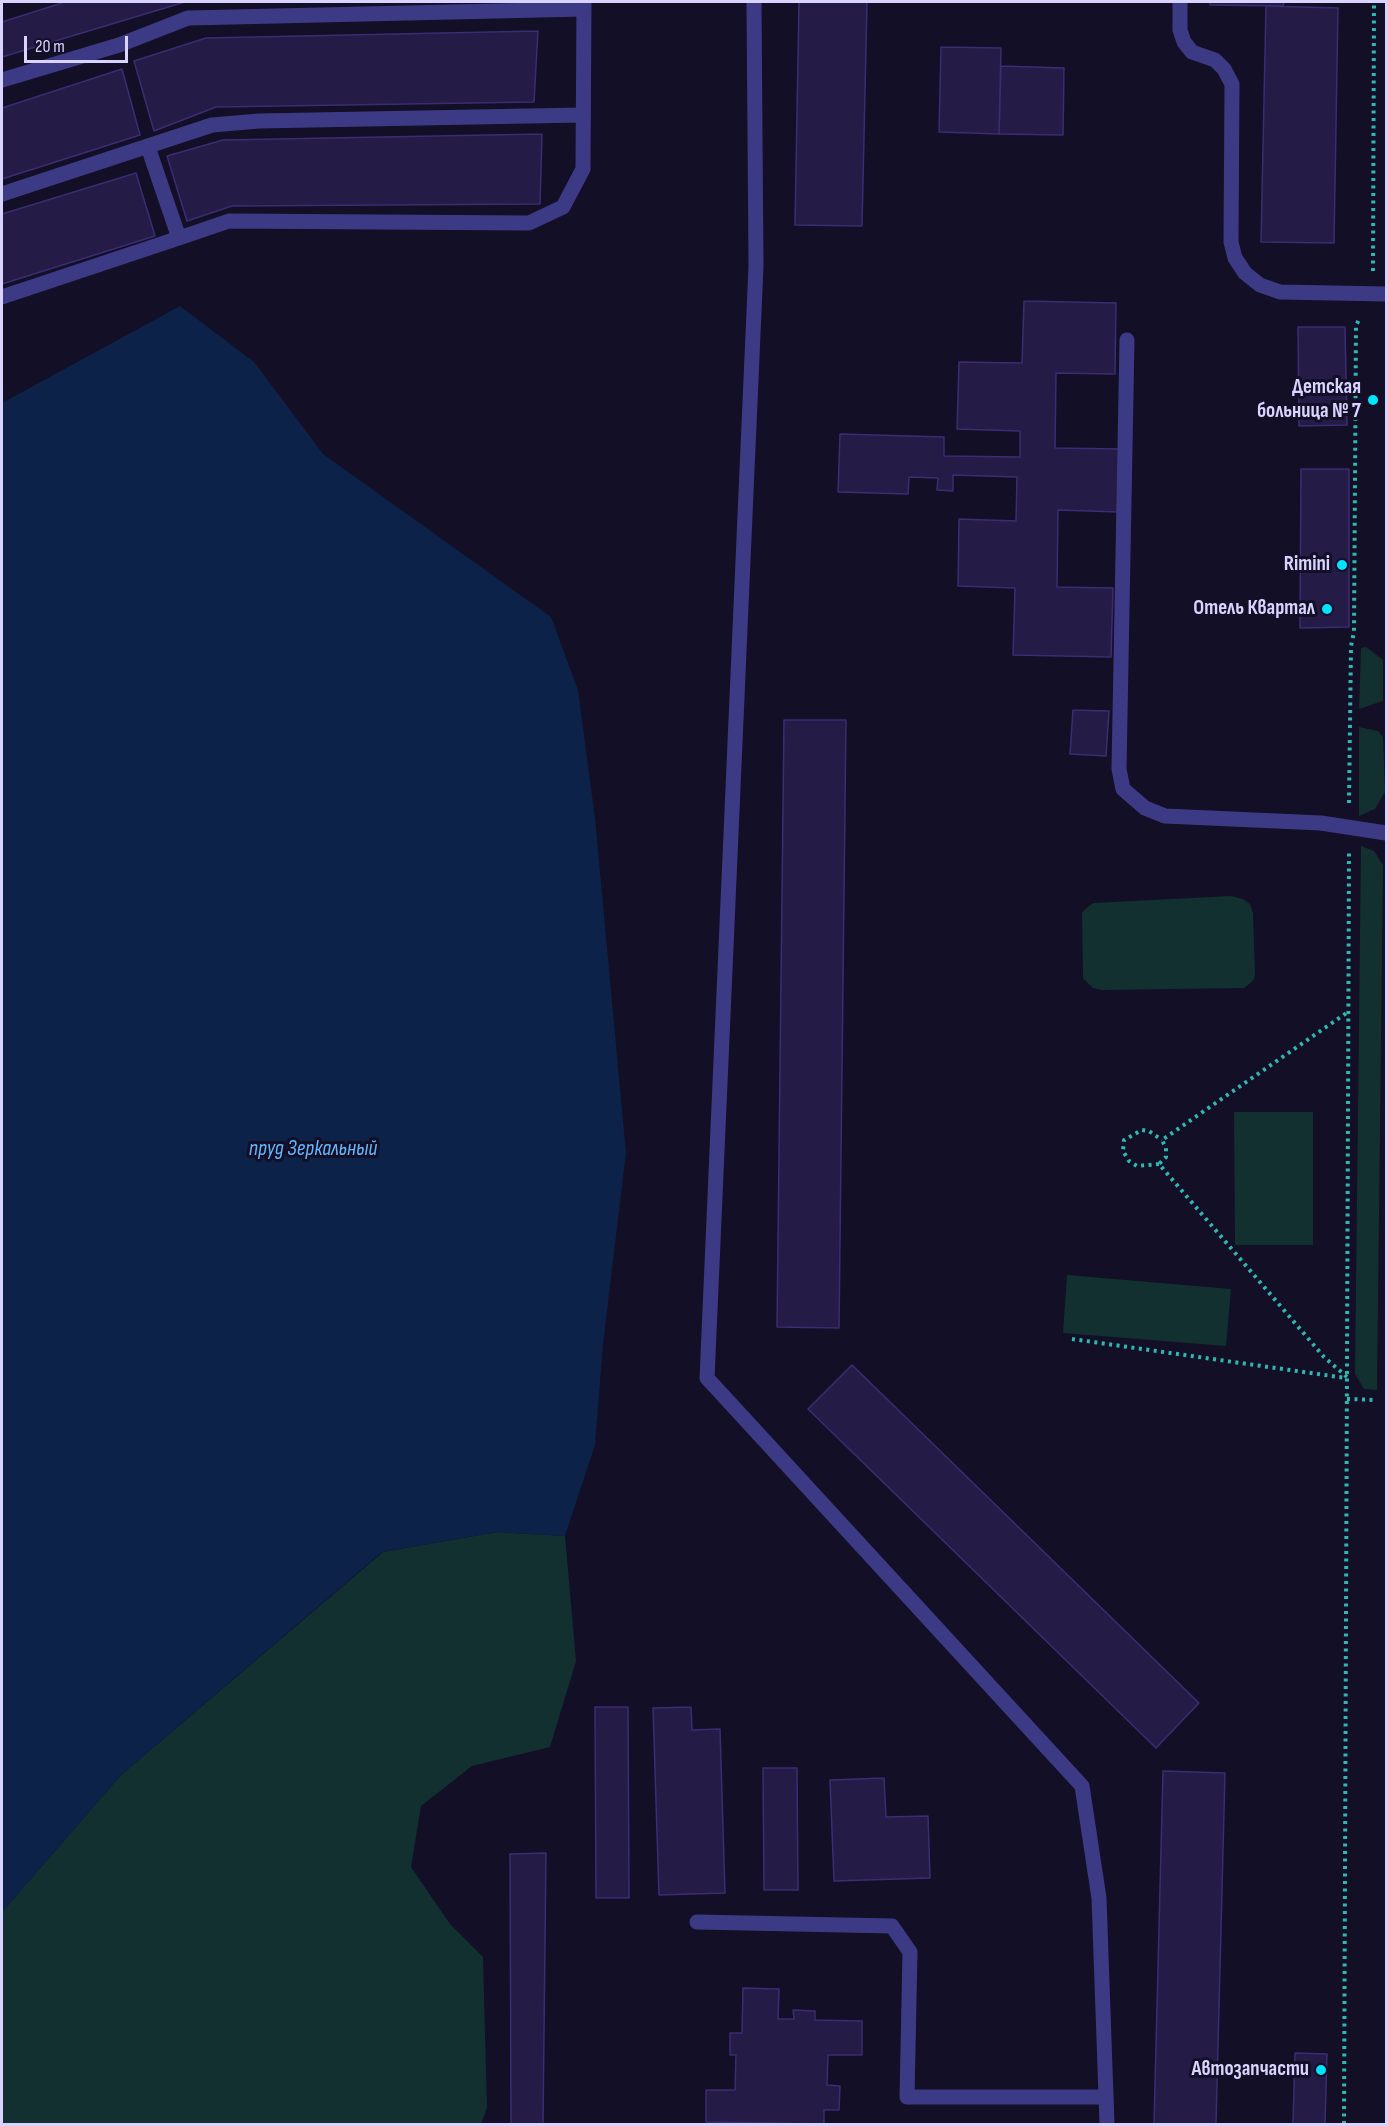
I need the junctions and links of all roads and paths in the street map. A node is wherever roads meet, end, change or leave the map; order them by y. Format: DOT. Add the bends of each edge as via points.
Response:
graph roads {
  1 [pos="754,2"];
  2 [pos="1180,2"];
  3 [pos="1374,2"];
  4 [pos="584,5"];
  5 [pos="2,80"];
  6 [pos="582,115"];
  7 [pos="148,147"];
  8 [pos="2,194"];
  9 [pos="179,238"];
  10 [pos="1380,294"];
  11 [pos="2,297"];
  12 [pos="1127,340"];
  13 [pos="1349,829"];
  14 [pos="1386,833"];
  15 [pos="1348,1012"];
  16 [pos="1162,1140"];
  17 [pos="1159,1164"];
  18 [pos="1072,1339"];
  19 [pos="1347,1378"];
  20 [pos="1347,1399"];
  21 [pos="1376,1400"];
  22 [pos="697,1922"];
  23 [pos="1106,2097"];
  24 [pos="1107,2124"];
  25 [pos="1344,2124"];
  1 -- 23 [label="lane" via="756,266 707,1378 1082,1786 1099,1898"];
  2 -- 10 [label="lane" via="1184,42 1192,52 1215,60 1232,84 1231,242 1245,273 1260,285 1280,292"];
  3 -- 10 [label="path"];
  4 -- 5 [label="lane" via="188,18 119,45"];
  4 -- 6 [label="lane"];
  6 -- 7 [label="lane" via="259,121 212,125"];
  6 -- 9 [label="lane" via="583,169 563,207 530,223 229,221"];
  7 -- 8 [label="lane"];
  7 -- 9 [label="lane"];
  9 -- 11 [label="lane"];
  10 -- 13 [label="path" via="1356,326"];
  12 -- 13 [label="lane" via="1119,769 1123,789 1145,808 1165,816 1321,823"];
  13 -- 14 [label="lane"];
  13 -- 15 [label="path"];
  15 -- 16 [label="path"];
  15 -- 19 [label="path"];
  16 -- 17 [label="path" via="1166,1157"];
  16 -- 17 [label="path" via="1142,1130 1124,1140 1123,1151 1129,1161 1137,1166"];
  17 -- 19 [label="path" via="1324,1357"];
  18 -- 19 [label="path"];
  19 -- 20 [label="path"];
  20 -- 21 [label="path"];
  20 -- 25 [label="path"];
  22 -- 23 [label="lane" via="892,1926 910,1952 907,2097"];
  23 -- 24 [label="lane"];
}
